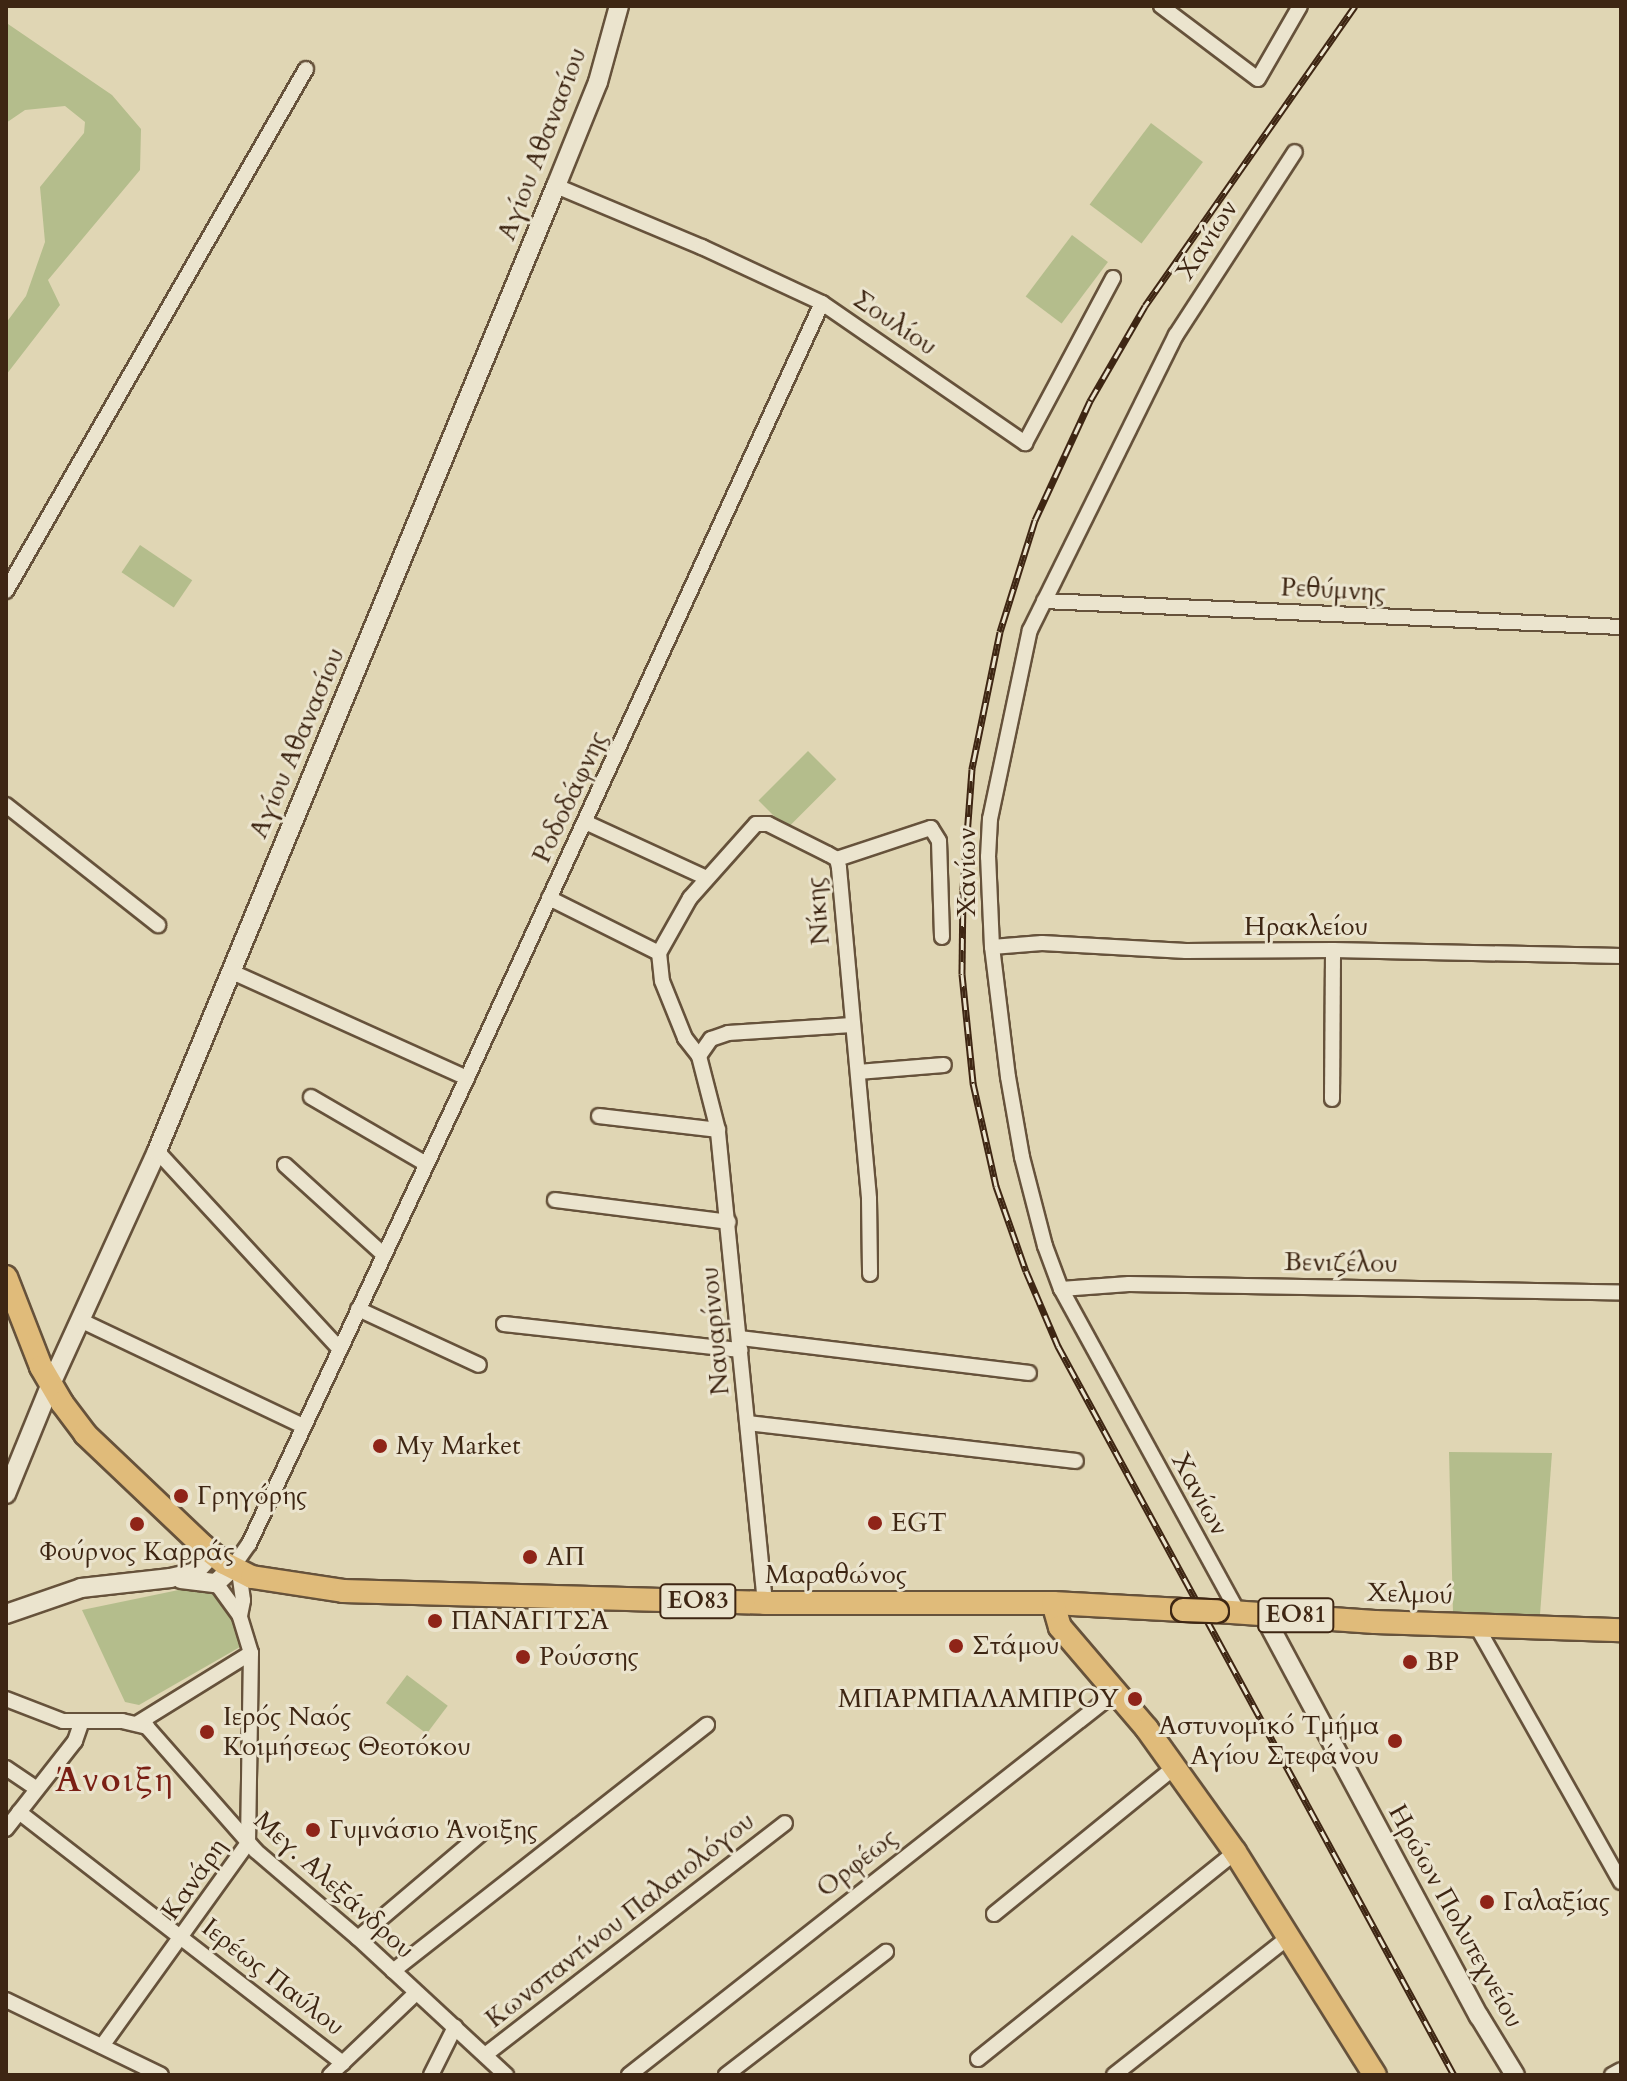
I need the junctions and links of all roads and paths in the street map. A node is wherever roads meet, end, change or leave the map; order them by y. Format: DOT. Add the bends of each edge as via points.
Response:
graph roads {
  1 [pos="619,6"];
  2 [pos="1161,6"];
  3 [pos="1300,6"];
  4 [pos="306,69"];
  5 [pos="1295,152"];
  6 [pos="556,186"];
  7 [pos="1113,278"];
  8 [pos="822,303"];
  9 [pos="6,591"];
  10 [pos="1044,601"];
  11 [pos="1621,627"];
  12 [pos="6,805"];
  13 [pos="585,822"];
  14 [pos="837,859"];
  15 [pos="707,878"];
  16 [pos="549,898"];
  17 [pos="158,925"];
  18 [pos="942,937"];
  19 [pos="992,947"];
  20 [pos="1333,950"];
  21 [pos="659,953"];
  22 [pos="1621,956"];
  23 [pos="230,971"];
  24 [pos="852,1025"];
  25 [pos="699,1056"];
  26 [pos="944,1065"];
  27 [pos="858,1072"];
  28 [pos="467,1078"];
  29 [pos="311,1097"];
  30 [pos="1332,1099"];
  31 [pos="599,1116"];
  32 [pos="718,1130"];
  33 [pos="157,1151"];
  34 [pos="426,1164"];
  35 [pos="285,1165"];
  36 [pos="555,1200"];
  37 [pos="729,1222"];
  38 [pos="384,1255"];
  39 [pos="870,1274"];
  40 [pos="6,1277"];
  41 [pos="1061,1289"];
  42 [pos="1621,1293"];
  43 [pos="358,1309"];
  44 [pos="82,1321"];
  45 [pos="504,1324"];
  46 [pos="741,1344"];
  47 [pos="340,1349"];
  48 [pos="479,1365"];
  49 [pos="1029,1373"];
  50 [pos="51,1384"];
  51 [pos="748,1423"];
  52 [pos="303,1426"];
  53 [pos="1076,1461"];
  54 [pos="6,1494"];
  55 [pos="212,1554"];
  56 [pos="229,1575"];
  57 [pos="170,1578"];
  58 [pos="765,1603"];
  59 [pos="1053,1603"];
  60 [pos="1228,1611"];
  61 [pos="1262,1612"];
  62 [pos="6,1614"];
  63 [pos="240,1616"];
  64 [pos="1476,1625"];
  65 [pos="1621,1630"];
  66 [pos="251,1653"];
  67 [pos="1116,1692"];
  68 [pos="6,1699"];
  69 [pos="82,1721"];
  70 [pos="138,1723"];
  71 [pos="707,1725"];
  72 [pos="1175,1767"];
  73 [pos="6,1768"];
  74 [pos="37,1789"];
  75 [pos="19,1812"];
  76 [pos="785,1823"];
  77 [pos="6,1829"];
  78 [pos="482,1833"];
  79 [pos="248,1843"];
  80 [pos="1235,1852"];
  81 [pos="1621,1882"];
  82 [pos="994,1914"];
  83 [pos="183,1936"];
  84 [pos="1289,1937"];
  85 [pos="358,1938"];
  86 [pos="886,1952"];
  87 [pos="393,1971"];
  88 [pos="416,1993"];
  89 [pos="6,2000"];
  90 [pos="455,2027"];
  91 [pos="102,2046"];
  92 [pos="485,2055"];
  93 [pos="978,2059"];
  94 [pos="343,2063"];
  95 [pos="1621,2070"];
  96 [pos="161,2075"];
  97 [pos="330,2075"];
  98 [pos="431,2075"];
  99 [pos="506,2075"];
  100 [pos="629,2075"];
  101 [pos="726,2075"];
  102 [pos="1114,2075"];
  103 [pos="1375,2075"];
  104 [pos="1515,2075"];
  105 [pos="1612,2075"];
  1 -- 6 [label="street, Αγίου Αθανασίου" via="598,82"];
  2 -- 3 [label="street" via="1258,79"];
  4 -- 9 [label="street"];
  5 -- 10 [label="street, Χανίων" via="1176,335"];
  6 -- 8 [label="street, Σουλίου"];
  6 -- 23 [label="street, Αγίου Αθανασίου"];
  7 -- 8 [label="street, Σουλίου" via="1025,443"];
  8 -- 13 [label="street, Ροδοδάφνης"];
  10 -- 11 [label="street, Ρεθύμνης"];
  10 -- 19 [label="street, Χανίων" via="1030,630 990,819"];
  12 -- 17 [label="street"];
  13 -- 15 [label="street"];
  13 -- 16 [label="street, Ροδοδάφνης"];
  14 -- 15 [label="street, Νίκης" via="768,824 756,824"];
  14 -- 18 [label="street" via="924,829 936,832"];
  14 -- 24 [label="street, Νίκης"];
  15 -- 21 [label="street, Νίκης" via="671,925"];
  16 -- 21 [label="street"];
  16 -- 28 [label="street, Ροδοδάφνης"];
  19 -- 20 [label="street, Ηρακλείου" via="1042,943 1186,951"];
  19 -- 41 [label="street, Χανίων" via="1022,1157"];
  20 -- 22 [label="street, Ηρακλείου"];
  20 -- 30 [label="street"];
  21 -- 25 [label="street" via="662,981 685,1038"];
  23 -- 28 [label="street"];
  23 -- 33 [label="street, Αγίου Αθανασίου"];
  24 -- 25 [label="street" via="728,1033 711,1039"];
  24 -- 27 [label="street, Νίκης"];
  25 -- 32 [label="street, Ναυαρίνου"];
  26 -- 27 [label="street"];
  27 -- 39 [label="street, Νίκης"];
  28 -- 34 [label="street, Ροδοδάφνης"];
  29 -- 34 [label="street"];
  31 -- 32 [label="street"];
  32 -- 37 [label="street, Ναυαρίνου"];
  33 -- 44 [label="street, Αγίου Αθανασίου"];
  33 -- 47 [label="street"];
  34 -- 38 [label="street, Ροδοδάφνης"];
  35 -- 38 [label="street"];
  36 -- 37 [label="street"];
  37 -- 46 [label="street, Ναυαρίνου"];
  38 -- 43 [label="street, Ροδοδάφνης"];
  40 -- 50 [label="main road, Μαραθώνος / ΕΟ83"];
  41 -- 42 [label="street, Βενιζέλου" via="1129,1284"];
  41 -- 60 [label="street, Χανίων"];
  43 -- 47 [label="street, Ροδοδάφνης"];
  43 -- 48 [label="street"];
  44 -- 50 [label="street, Αγίου Αθανασίου"];
  44 -- 52 [label="street"];
  45 -- 46 [label="street"];
  46 -- 49 [label="street"];
  46 -- 51 [label="street, Ναυαρίνου"];
  47 -- 52 [label="street, Ροδοδάφνης"];
  50 -- 54 [label="street, Αγίου Αθανασίου"];
  50 -- 55 [label="main road, Μαραθώνος / ΕΟ83" via="109,1460"];
  51 -- 53 [label="street"];
  51 -- 58 [label="street, Ναυαρίνου"];
  52 -- 56 [label="street, Ροδοδάφνης" via="249,1544"];
  55 -- 56 [label="main road, Μαραθώνος / ΕΟ83"];
  55 -- 57 [label="street" via="195,1572"];
  56 -- 57 [label="street"];
  56 -- 58 [label="main road, Μαραθώνος / ΕΟ83" via="343,1591"];
  56 -- 63 [label="street"];
  56 -- 63 [label="street, Κανάρη" via="243,1600"];
  57 -- 62 [label="street" via="81,1588"];
  58 -- 59 [label="main road, Μαραθώνος / ΕΟ83"];
  59 -- 60 [label="main road, Χελμού / ΕΟ81, bridge"];
  59 -- 67 [label="main road" via="1060,1627"];
  60 -- 61 [label="main road, Χελμού / ΕΟ81"];
  61 -- 64 [label="main road, Χελμού / ΕΟ81"];
  61 -- 104 [label="street, Ηρώων Πολυτεχνείου"];
  63 -- 66 [label="street, Κανάρη"];
  64 -- 65 [label="main road, Χελμού / ΕΟ81"];
  64 -- 81 [label="street"];
  66 -- 70 [label="street"];
  66 -- 79 [label="street, Κανάρη"];
  67 -- 72 [label="main road"];
  67 -- 100 [label="street, Ορφέως"];
  68 -- 69 [label="street" via="46,1716"];
  69 -- 70 [label="street"];
  69 -- 74 [label="street" via="75,1741"];
  70 -- 79 [label="street, Μεγ. Αλεξάνδρου" via="156,1735"];
  71 -- 87 [label="street"];
  72 -- 80 [label="main road"];
  72 -- 82 [label="street"];
  73 -- 74 [label="street"];
  74 -- 75 [label="street"];
  75 -- 77 [label="street"];
  75 -- 83 [label="street, Ιερέως Παύλου"];
  76 -- 92 [label="street, Κωνσταντίνου Παλαιολόγου"];
  78 -- 85 [label="street"];
  79 -- 83 [label="street, Κανάρη"];
  79 -- 85 [label="street, Μεγ. Αλεξάνδρου"];
  80 -- 84 [label="main road"];
  80 -- 93 [label="street"];
  83 -- 91 [label="street, Κανάρη"];
  83 -- 94 [label="street, Ιερέως Παύλου"];
  84 -- 102 [label="street"];
  84 -- 103 [label="main road"];
  85 -- 87 [label="street, Μεγ. Αλεξάνδρου"];
  86 -- 101 [label="street"];
  87 -- 88 [label="street, Μεγ. Αλεξάνδρου"];
  88 -- 90 [label="street, Μεγ. Αλεξάνδρου"];
  88 -- 94 [label="street"];
  89 -- 91 [label="street"];
  90 -- 92 [label="street, Μεγ. Αλεξάνδρου"];
  90 -- 98 [label="street"];
  91 -- 96 [label="street"];
  92 -- 99 [label="street, Μεγ. Αλεξάνδρου"];
  94 -- 97 [label="street"];
  95 -- 105 [label="street"];
}
